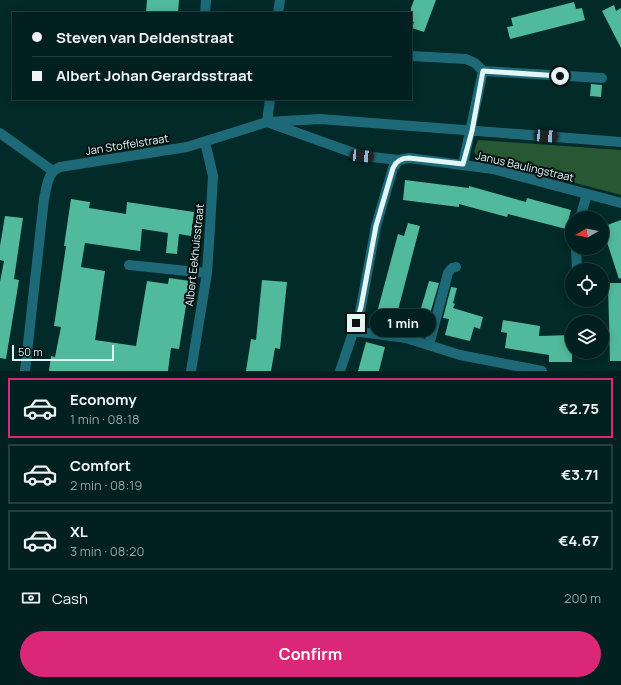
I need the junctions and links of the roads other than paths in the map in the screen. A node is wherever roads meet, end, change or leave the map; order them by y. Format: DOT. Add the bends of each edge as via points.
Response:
graph roads {
  1 [pos="206,0"];
  2 [pos="280,0"];
  3 [pos="205,12"];
  4 [pos="278,12"];
  5 [pos="412,56"];
  6 [pos="483,71"];
  7 [pos="602,78"];
  8 [pos="270,100"];
  9 [pos="267,122"];
  10 [pos="472,131"];
  11 [pos="0,133"];
  12 [pos="205,142"];
  13 [pos="621,142"];
  14 [pos="400,160"];
  15 [pos="463,164"];
  16 [pos="53,171"];
  17 [pos="586,194"];
  18 [pos="621,203"];
  19 [pos="582,211"];
  20 [pos="129,265"];
  21 [pos="456,267"];
  22 [pos="207,273"];
  23 [pos="353,331"];
  24 [pos="429,345"];
  25 [pos="25,371"];
  26 [pos="191,371"];
  27 [pos="340,371"];
  28 [pos="542,371"];
  1 -- 3 [label="street"];
  2 -- 4 [label="street"];
  5 -- 6 [label="street" via="466,59"];
  6 -- 7 [label="street"];
  6 -- 10 [label="street"];
  8 -- 9 [label="street"];
  9 -- 10 [label="street, Jan Stoffelstraat" via="320,119"];
  9 -- 12 [label="street, Jan Stoffelstraat"];
  9 -- 14 [label="street" via="362,156"];
  10 -- 13 [label="street, Jan Stoffelstraat"];
  10 -- 15 [label="street"];
  11 -- 16 [label="street"];
  12 -- 16 [label="street, Jan Stoffelstraat" via="60,167"];
  12 -- 22 [label="street, Albert Eekhuisstraat" via="213,176"];
  14 -- 15 [label="street, Janus Baulingstraat" via="409,158"];
  14 -- 23 [label="street" via="393,168 376,226 361,307"];
  15 -- 17 [label="street, Janus Baulingstraat" via="493,169"];
  16 -- 25 [label="street" via="48,180 44,199"];
  17 -- 18 [label="street, Janus Baulingstraat"];
  17 -- 19 [label="street"];
  20 -- 22 [label="street"];
  21 -- 24 [label="street" via="448,273"];
  22 -- 26 [label="street, Albert Eekhuisstraat"];
  23 -- 24 [label="street" via="406,338"];
  23 -- 27 [label="street"];
  24 -- 28 [label="street" via="460,355"];
}
